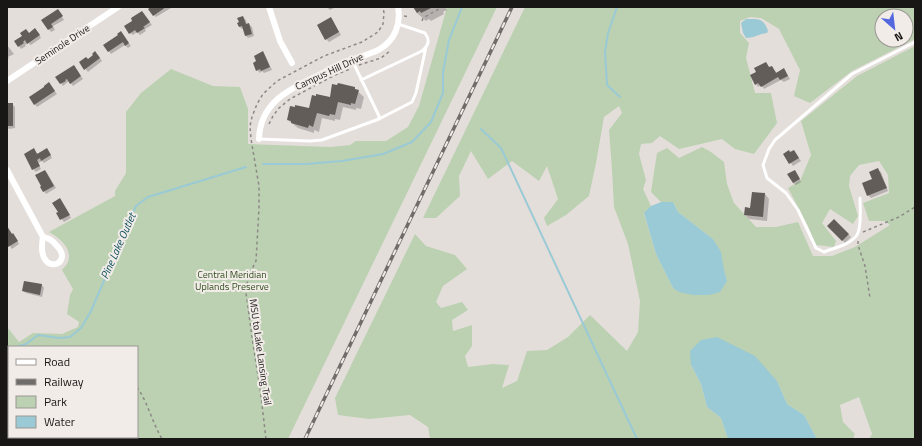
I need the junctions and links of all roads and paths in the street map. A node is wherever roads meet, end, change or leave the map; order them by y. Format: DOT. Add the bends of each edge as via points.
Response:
graph roads {
  1 [pos="118,7"];
  2 [pos="269,7"];
  3 [pos="383,7"];
  4 [pos="398,7"];
  5 [pos="440,7"];
  6 [pos="404,12"];
  7 [pos="410,17"];
  8 [pos="422,21"];
  9 [pos="398,24"];
  10 [pos="915,42"];
  11 [pos="393,47"];
  12 [pos="426,47"];
  13 [pos="352,60"];
  14 [pos="292,63"];
  15 [pos="355,66"];
  16 [pos="361,80"];
  17 [pos="7,81"];
  18 [pos="379,119"];
  19 [pos="259,137"];
  20 [pos="251,139"];
  21 [pos="7,170"];
  22 [pos="860,198"];
  23 [pos="915,207"];
  24 [pos="858,234"];
  25 [pos="43,237"];
  26 [pos="870,298"];
  27 [pos="138,388"];
  28 [pos="162,439"];
  29 [pos="266,439"];
  1 -- 17 [label="street, Seminole Drive"];
  2 -- 14 [label="street" via="280,41"];
  3 -- 20 [label="path, MSU to Lake Lansing Trail" via="383,24 378,32 362,42 324,56 286,76 263,94 252,117"];
  4 -- 9 [label="street, Campus Hill Drive"];
  5 -- 8 [label="path"];
  6 -- 7 [label="path" via="404,16"];
  9 -- 12 [label="lane" via="425,32 428,42"];
  9 -- 13 [label="street, Campus Hill Drive" via="393,38 380,49"];
  10 -- 24 [label="lane" via="852,74 775,140 763,165 767,178 786,193 798,210 816,248 824,252 836,248"];
  11 -- 15 [label="path" via="381,58"];
  12 -- 16 [label="lane"];
  12 -- 18 [label="lane" via="412,102"];
  13 -- 15 [label="lane"];
  13 -- 19 [label="street, Campus Hill Drive" via="294,87 279,97 262,120"];
  15 -- 16 [label="lane"];
  15 -- 19 [label="path" via="290,99 279,108 264,134"];
  16 -- 18 [label="lane"];
  18 -- 19 [label="lane" via="322,140"];
  19 -- 20 [label="path"];
  20 -- 29 [label="path, MSU to Lake Lansing Trail" via="259,186 259,208 256,261 248,277 246,293"];
  21 -- 25 [label="street"];
  22 -- 24 [label="lane" via="861,219"];
  23 -- 24 [label="path" via="899,217"];
  24 -- 26 [label="path" via="858,245 865,266"];
  25 -- 25 [label="street" via="43,255 46,261 54,265 61,260 61,251 52,241"];
  27 -- 28 [label="path"];
}
